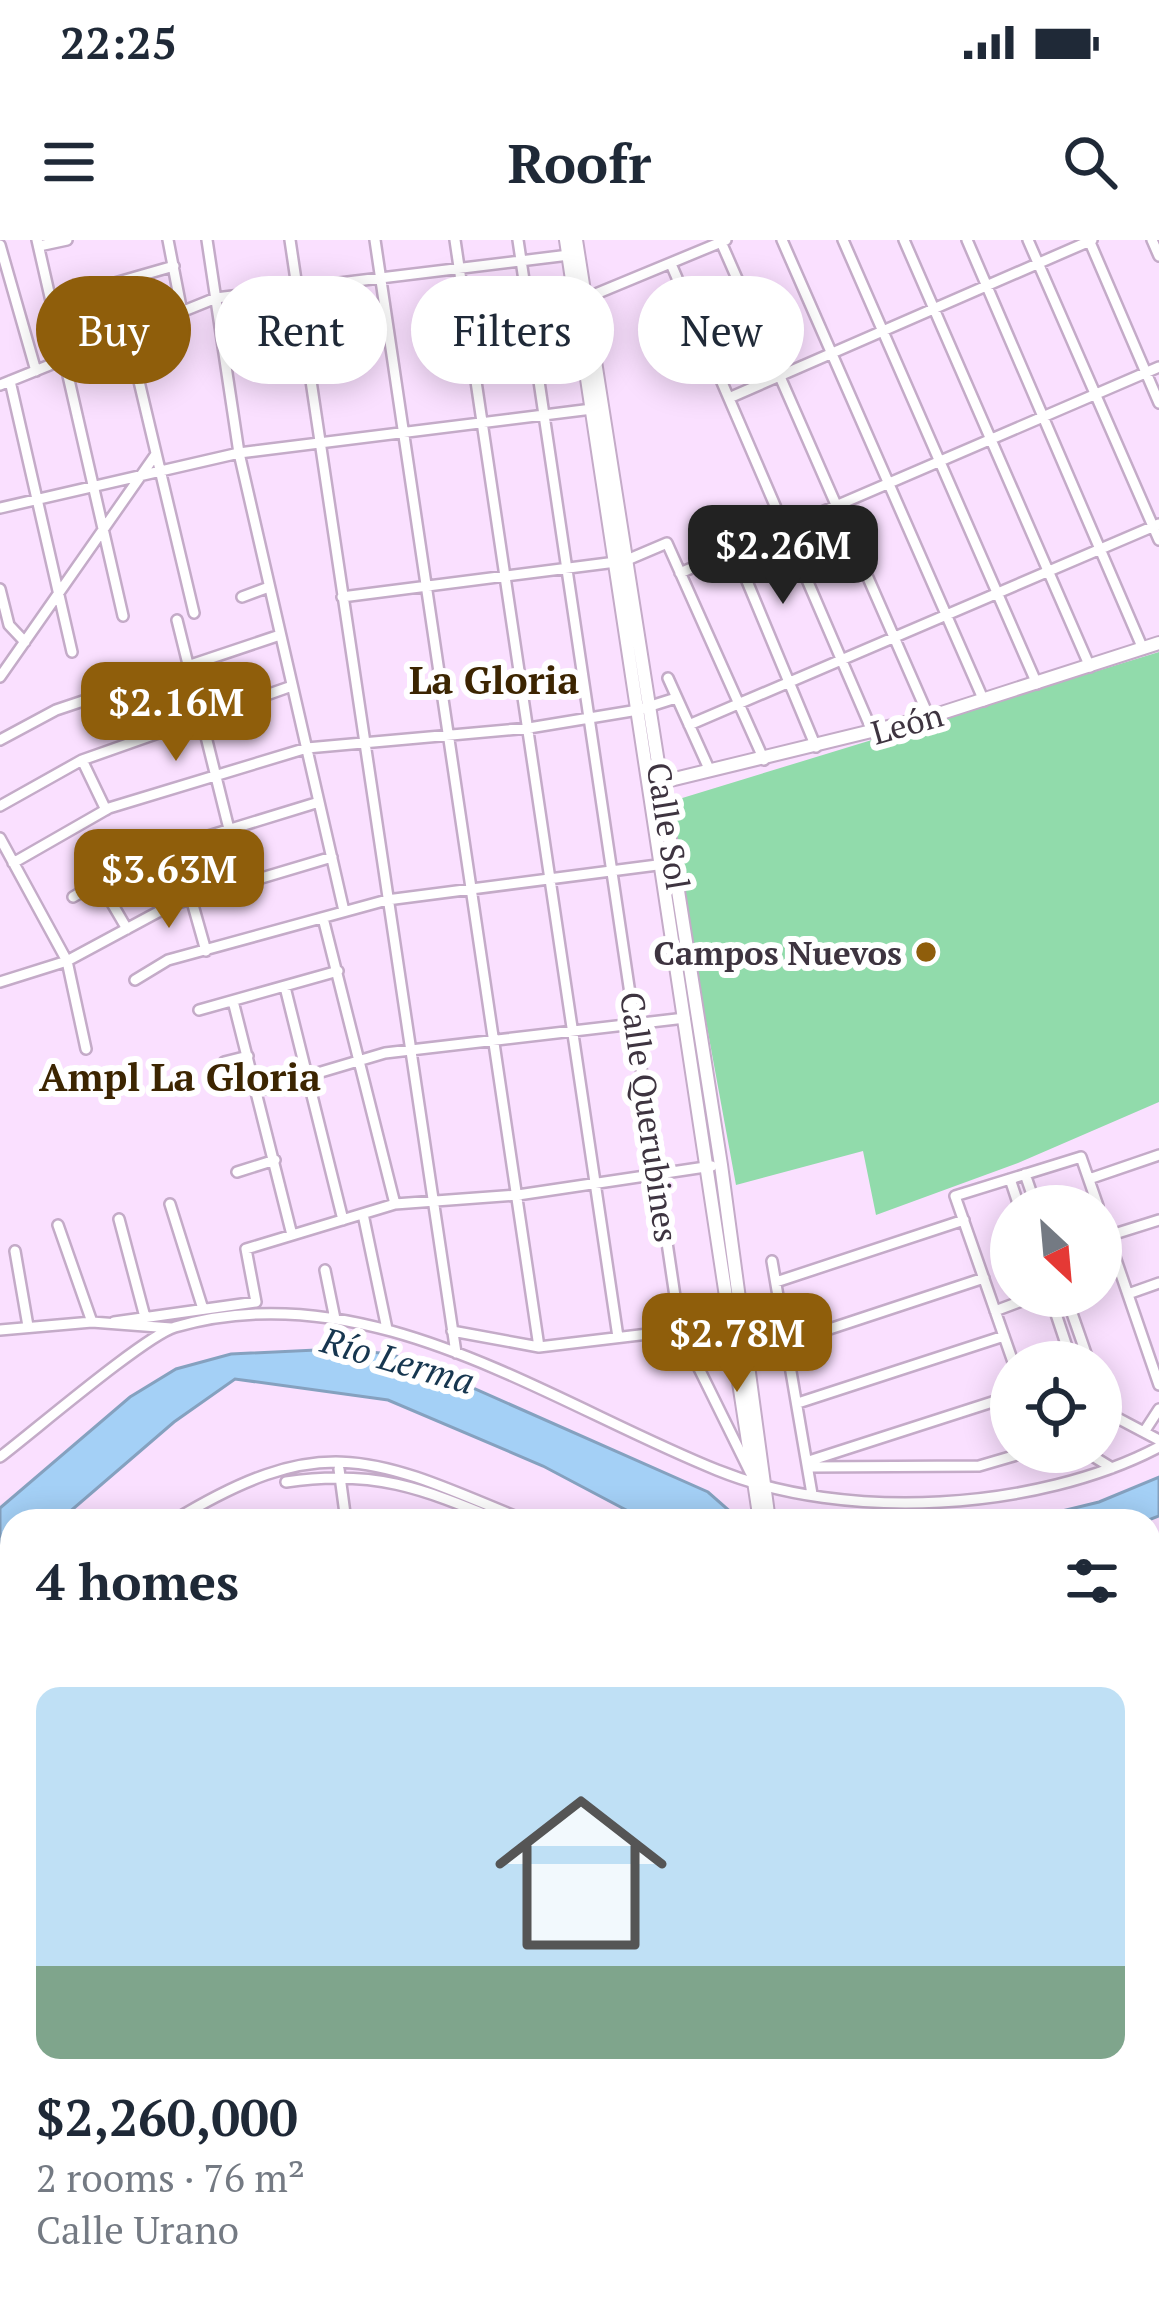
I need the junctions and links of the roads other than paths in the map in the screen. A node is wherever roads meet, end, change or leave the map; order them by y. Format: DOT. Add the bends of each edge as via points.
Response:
graph roads {
  1 [pos="67,240"];
  2 [pos="168,240"];
  3 [pos="207,240"];
  4 [pos="290,240"];
  5 [pos="375,240"];
  6 [pos="455,240"];
  7 [pos="518,240"];
  8 [pos="566,240"];
  9 [pos="577,240"];
  10 [pos="782,240"];
  11 [pos="844,240"];
  12 [pos="904,240"];
  13 [pos="967,240"];
  14 [pos="1028,240"];
  15 [pos="1090,240"];
  16 [pos="1152,240"];
  17 [pos="724,241"];
  18 [pos="38,243"];
  19 [pos="0,245"];
  20 [pos="568,255"];
  21 [pos="1159,256"];
  22 [pos="521,262"];
  23 [pos="1038,263"];
  24 [pos="671,264"];
  25 [pos="174,266"];
  26 [pos="460,271"];
  27 [pos="46,276"];
  28 [pos="139,276"];
  29 [pos="176,276"];
  30 [pos="295,276"];
  31 [pos="380,276"];
  32 [pos="583,276"];
  33 [pos="738,276"];
  34 [pos="387,280"];
  35 [pos="987,286"];
  36 [pos="614,287"];
  37 [pos="215,292"];
  38 [pos="933,309"];
  39 [pos="387,320"];
  40 [pos="883,331"];
  41 [pos="831,353"];
  42 [pos="804,365"];
  43 [pos="1159,368"];
  44 [pos="36,371"];
  45 [pos="1146,372"];
  46 [pos="5,383"];
  47 [pos="68,384"];
  48 [pos="140,384"];
  49 [pos="229,384"];
  50 [pos="311,384"];
  51 [pos="595,384"];
  52 [pos="761,384"];
  53 [pos="783,384"];
  54 [pos="1095,394"];
  55 [pos="729,398"];
  56 [pos="1159,403"];
  57 [pos="598,408"];
  58 [pos="544,415"];
  59 [pos="1043,416"];
  60 [pos="483,422"];
  61 [pos="404,432"];
  62 [pos="990,440"];
  63 [pos="320,443"];
  64 [pos="239,453"];
  65 [pos="156,454"];
  66 [pos="940,461"];
  67 [pos="160,468"];
  68 [pos="145,470"];
  69 [pos="888,483"];
  70 [pos="92,484"];
  71 [pos="36,498"];
  72 [pos="836,506"];
  73 [pos="0,508"];
  74 [pos="1156,525"];
  75 [pos="783,529"];
  76 [pos="102,531"];
  77 [pos="1159,540"];
  78 [pos="1101,549"];
  79 [pos="734,550"];
  80 [pos="621,561"];
  81 [pos="568,568"];
  82 [pos="1047,572"];
  83 [pos="680,573"];
  84 [pos="506,576"];
  85 [pos="269,586"];
  86 [pos="426,586"];
  87 [pos="0,589"];
  88 [pos="998,593"];
  89 [pos="56,597"];
  90 [pos="242,597"];
  91 [pos="342,597"];
  92 [pos="194,613"];
  93 [pos="123,616"];
  94 [pos="945,616"];
  95 [pos="177,620"];
  96 [pos="280,635"];
  97 [pos="894,638"];
  98 [pos="25,642"];
  99 [pos="1159,644"];
  100 [pos="1143,649"];
  101 [pos="72,652"];
  102 [pos="841,661"];
  103 [pos="1090,667"];
  104 [pos="189,668"];
  105 [pos="1,674"];
  106 [pos="668,678"];
  107 [pos="789,682"];
  108 [pos="1037,684"];
  109 [pos="292,686"];
  110 [pos="676,698"];
  111 [pos="984,701"];
  112 [pos="740,704"];
  113 [pos="644,708"];
  114 [pos="929,717"];
  115 [pos="590,718"];
  116 [pos="202,721"];
  117 [pos="688,725"];
  118 [pos="529,728"];
  119 [pos="873,733"];
  120 [pos="449,737"];
  121 [pos="0,740"];
  122 [pos="364,745"];
  123 [pos="816,747"];
  124 [pos="307,748"];
  125 [pos="82,760"];
  126 [pos="764,760"];
  127 [pos="710,772"];
  128 [pos="216,774"];
  129 [pos="656,784"];
  130 [pos="319,802"];
  131 [pos="0,806"];
  132 [pos="106,810"];
  133 [pos="229,829"];
  134 [pos="0,838"];
  135 [pos="3,852"];
  136 [pos="332,857"];
  137 [pos="13,863"];
  138 [pos="668,864"];
  139 [pos="614,872"];
  140 [pos="552,880"];
  141 [pos="99,881"];
  142 [pos="472,890"];
  143 [pos="73,897"];
  144 [pos="191,898"];
  145 [pos="387,900"];
  146 [pos="344,911"];
  147 [pos="323,918"];
  148 [pos="127,929"];
  149 [pos="206,951"];
  150 [pos="67,961"];
  151 [pos="338,971"];
  152 [pos="1,980"];
  153 [pos="135,980"];
  154 [pos="285,986"];
  155 [pos="233,1000"];
  156 [pos="199,1010"];
  157 [pos="685,1018"];
  158 [pos="637,1024"];
  159 [pos="575,1031"];
  160 [pos="495,1042"];
  161 [pos="86,1049"];
  162 [pos="410,1052"];
  163 [pos="248,1057"];
  164 [pos="224,1062"];
  165 [pos="363,1062"];
  166 [pos="307,1077"];
  167 [pos="257,1091"];
  168 [pos="1159,1155"];
  169 [pos="275,1160"];
  170 [pos="715,1166"];
  171 [pos="237,1172"];
  172 [pos="659,1174"];
  173 [pos="1025,1174"];
  174 [pos="1010,1179"];
  175 [pos="1088,1179"];
  176 [pos="597,1183"];
  177 [pos="1012,1185"];
  178 [pos="1029,1185"];
  179 [pos="1090,1185"];
  180 [pos="518,1195"];
  181 [pos="431,1202"];
  182 [pos="170,1204"];
  183 [pos="395,1204"];
  184 [pos="363,1214"];
  185 [pos="118,1219"];
  186 [pos="343,1220"];
  187 [pos="964,1220"];
  188 [pos="1159,1220"];
  189 [pos="58,1225"];
  190 [pos="1122,1232"];
  191 [pos="292,1235"];
  192 [pos="14,1251"];
  193 [pos="772,1261"];
  194 [pos="325,1270"];
  195 [pos="1122,1277"];
  196 [pos="984,1278"];
  197 [pos="776,1282"];
  198 [pos="1159,1283"];
  199 [pos="1128,1294"];
  200 [pos="990,1296"];
  201 [pos="203,1310"];
  202 [pos="145,1317"];
  203 [pos="997,1317"];
  204 [pos="334,1319"];
  205 [pos="92,1322"];
  206 [pos="114,1322"];
  207 [pos="732,1324"];
  208 [pos="28,1325"];
  209 [pos="171,1328"];
  210 [pos="387,1328"];
  211 [pos="0,1330"];
  212 [pos="452,1330"];
  213 [pos="680,1330"];
  214 [pos="1004,1336"];
  215 [pos="618,1337"];
  216 [pos="1006,1341"];
  217 [pos="787,1343"];
  218 [pos="539,1347"];
  219 [pos="1153,1349"];
  220 [pos="456,1353"];
  221 [pos="1159,1385"];
  222 [pos="798,1403"];
  223 [pos="990,1403"];
  224 [pos="1159,1409"];
  225 [pos="1122,1422"];
  226 [pos="1144,1432"];
  227 [pos="1159,1443"];
  228 [pos="0,1457"];
  229 [pos="337,1458"];
  230 [pos="990,1463"];
  231 [pos="1122,1463"];
  232 [pos="809,1464"];
  233 [pos="1089,1473"];
  234 [pos="339,1474"];
  235 [pos="286,1482"];
  236 [pos="760,1488"];
  237 [pos="812,1494"];
  238 [pos="202,1503"];
  239 [pos="192,1509"];
  240 [pos="203,1509"];
  241 [pos="344,1509"];
  242 [pos="470,1509"];
  243 [pos="497,1509"];
  244 [pos="760,1509"];
  245 [pos="766,1509"];
  1 -- 18 [label="street"];
  2 -- 25 [label="street"];
  3 -- 37 [label="street"];
  4 -- 30 [label="street"];
  5 -- 31 [label="street"];
  6 -- 26 [label="street"];
  7 -- 22 [label="street, Calle Querubines"];
  8 -- 20 [label="street, Calle Sol"];
  9 -- 32 [label="street, Calle Sol"];
  10 -- 41 [label="street"];
  11 -- 40 [label="street"];
  12 -- 38 [label="street"];
  13 -- 35 [label="street"];
  14 -- 23 [label="street"];
  15 -- 23 [label="street"];
  15 -- 45 [label="street"];
  16 -- 21 [label="street"];
  17 -- 24 [label="street"];
  17 -- 33 [label="street"];
  18 -- 27 [label="street"];
  19 -- 44 [label="street"];
  20 -- 22 [label="street"];
  20 -- 57 [label="street, Calle Sol"];
  22 -- 26 [label="street"];
  22 -- 58 [label="street, Calle Querubines"];
  23 -- 35 [label="street"];
  23 -- 54 [label="street"];
  24 -- 36 [label="street"];
  24 -- 55 [label="street"];
  25 -- 28 [label="street"];
  25 -- 29 [label="street"];
  26 -- 34 [label="street"];
  26 -- 60 [label="street"];
  35 -- 38 [label="street"];
  35 -- 59 [label="street"];
  38 -- 40 [label="street"];
  38 -- 62 [label="street"];
  39 -- 61 [label="street"];
  40 -- 41 [label="street"];
  40 -- 66 [label="street"];
  41 -- 42 [label="street"];
  41 -- 69 [label="street"];
  43 -- 45 [label="street"];
  44 -- 46 [label="street"];
  45 -- 54 [label="street"];
  45 -- 56 [label="street"];
  46 -- 71 [label="street"];
  47 -- 70 [label="street"];
  48 -- 65 [label="street"];
  49 -- 64 [label="street"];
  50 -- 63 [label="street"];
  51 -- 57 [label="street, Calle Sol"];
  52 -- 55 [label="street"];
  53 -- 72 [label="street"];
  54 -- 59 [label="street"];
  54 -- 74 [label="street"];
  55 -- 75 [label="street"];
  57 -- 58 [label="street"];
  57 -- 80 [label="street, Calle Sol"];
  58 -- 60 [label="street"];
  58 -- 81 [label="street, Calle Querubines"];
  59 -- 62 [label="street"];
  59 -- 78 [label="street"];
  60 -- 61 [label="street"];
  60 -- 84 [label="street"];
  61 -- 63 [label="street"];
  61 -- 86 [label="street"];
  62 -- 66 [label="street"];
  62 -- 82 [label="street"];
  63 -- 64 [label="street"];
  63 -- 91 [label="street"];
  64 -- 67 [label="street"];
  64 -- 85 [label="street"];
  65 -- 67 [label="street"];
  65 -- 68 [label="street"];
  66 -- 69 [label="street"];
  66 -- 88 [label="street"];
  67 -- 68 [label="street"];
  67 -- 92 [label="street"];
  68 -- 70 [label="street"];
  68 -- 76 [label="street"];
  69 -- 72 [label="street"];
  69 -- 94 [label="street"];
  70 -- 71 [label="street"];
  70 -- 76 [label="street"];
  71 -- 73 [label="street"];
  71 -- 89 [label="street"];
  72 -- 75 [label="street"];
  72 -- 97 [label="street"];
  74 -- 77 [label="street"];
  74 -- 78 [label="street"];
  75 -- 79 [label="street"];
  75 -- 102 [label="street"];
  76 -- 89 [label="street"];
  76 -- 93 [label="street"];
  78 -- 82 [label="street"];
  78 -- 100 [label="street"];
  79 -- 83 [label="street"];
  79 -- 107 [label="street"];
  80 -- 81 [label="street"];
  80 -- 83 [label="street" via="667,543"];
  80 -- 113 [label="street, Calle Sol"];
  81 -- 84 [label="street"];
  81 -- 115 [label="street, Calle Querubines"];
  82 -- 88 [label="street"];
  82 -- 103 [label="street"];
  83 -- 112 [label="street"];
  84 -- 86 [label="street"];
  84 -- 118 [label="street"];
  85 -- 90 [label="street"];
  85 -- 96 [label="street"];
  86 -- 91 [label="street"];
  86 -- 120 [label="street"];
  87 -- 98 [label="street" via="10,625"];
  88 -- 94 [label="street"];
  88 -- 108 [label="street"];
  89 -- 98 [label="street"];
  89 -- 101 [label="street"];
  91 -- 122 [label="street"];
  94 -- 97 [label="street"];
  94 -- 111 [label="street"];
  95 -- 104 [label="street"];
  96 -- 104 [label="street"];
  96 -- 109 [label="street"];
  97 -- 102 [label="street"];
  97 -- 114 [label="street"];
  98 -- 105 [label="street"];
  99 -- 100 [label="street, León"];
  100 -- 103 [label="street, León"];
  102 -- 107 [label="street"];
  102 -- 119 [label="street"];
  103 -- 108 [label="street, León"];
  104 -- 116 [label="street"];
  104 -- 121 [label="street" via="56,710"];
  106 -- 110 [label="street"];
  107 -- 112 [label="street"];
  107 -- 123 [label="street"];
  108 -- 111 [label="street, León"];
  109 -- 116 [label="street"];
  109 -- 124 [label="street"];
  110 -- 113 [label="street"];
  110 -- 117 [label="street"];
  111 -- 114 [label="street, León"];
  112 -- 117 [label="street"];
  112 -- 126 [label="street"];
  113 -- 115 [label="street"];
  113 -- 129 [label="street, Calle Sol"];
  114 -- 119 [label="street, León"];
  115 -- 118 [label="street"];
  115 -- 139 [label="street, Calle Querubines"];
  116 -- 125 [label="street"];
  116 -- 128 [label="street"];
  117 -- 127 [label="street"];
  118 -- 120 [label="street"];
  118 -- 140 [label="street"];
  119 -- 123 [label="street, León"];
  120 -- 122 [label="street"];
  120 -- 142 [label="street"];
  122 -- 124 [label="street"];
  122 -- 145 [label="street"];
  123 -- 126 [label="street, León"];
  124 -- 128 [label="street"];
  124 -- 130 [label="street"];
  125 -- 131 [label="street"];
  125 -- 132 [label="street"];
  126 -- 127 [label="street, León"];
  127 -- 129 [label="street, León"];
  128 -- 132 [label="street"];
  128 -- 133 [label="street"];
  129 -- 138 [label="street, Calle Sol"];
  130 -- 133 [label="street"];
  130 -- 136 [label="street"];
  132 -- 137 [label="street"];
  133 -- 141 [label="street" via="143,856"];
  134 -- 135 [label="street"];
  135 -- 137 [label="street"];
  136 -- 144 [label="street"];
  136 -- 146 [label="street"];
  137 -- 150 [label="street"];
  138 -- 139 [label="street"];
  138 -- 157 [label="street, Calle Sol"];
  138 -- 170 [label="street, Calle Sol"];
  139 -- 140 [label="street"];
  139 -- 158 [label="street, Calle Querubines"];
  140 -- 142 [label="street"];
  140 -- 159 [label="street"];
  141 -- 143 [label="street"];
  141 -- 148 [label="street"];
  142 -- 145 [label="street"];
  142 -- 160 [label="street"];
  144 -- 148 [label="street"];
  144 -- 149 [label="street"];
  145 -- 146 [label="street"];
  145 -- 162 [label="street"];
  146 -- 147 [label="street"];
  147 -- 149 [label="street"];
  147 -- 151 [label="street"];
  148 -- 150 [label="street"];
  149 -- 153 [label="street" via="168,960"];
  150 -- 152 [label="street"];
  150 -- 161 [label="street"];
  151 -- 154 [label="street"];
  151 -- 165 [label="street"];
  154 -- 155 [label="street"];
  154 -- 166 [label="street"];
  155 -- 156 [label="street"];
  155 -- 163 [label="street"];
  157 -- 158 [label="street"];
  157 -- 170 [label="street, Calle Sol"];
  158 -- 159 [label="street"];
  158 -- 172 [label="street, Calle Querubines"];
  159 -- 160 [label="street"];
  159 -- 176 [label="street"];
  160 -- 162 [label="street"];
  160 -- 180 [label="street"];
  162 -- 165 [label="street"];
  162 -- 181 [label="street"];
  163 -- 164 [label="street"];
  163 -- 167 [label="street"];
  165 -- 166 [label="street"];
  165 -- 183 [label="street"];
  166 -- 167 [label="street"];
  166 -- 186 [label="street"];
  167 -- 169 [label="street"];
  168 -- 175 [label="street"];
  169 -- 171 [label="street"];
  169 -- 191 [label="street"];
  170 -- 172 [label="street"];
  170 -- 207 [label="street, Calle Sol"];
  170 -- 236 [label="street, Calle Sol"];
  172 -- 176 [label="street"];
  172 -- 213 [label="street, Calle Querubines"];
  173 -- 174 [label="street"];
  173 -- 175 [label="street" via="1081,1157"];
  173 -- 178 [label="street"];
  174 -- 177 [label="street"];
  174 -- 187 [label="street" via="956,1196"];
  175 -- 179 [label="street"];
  176 -- 180 [label="street"];
  176 -- 215 [label="street"];
  180 -- 181 [label="street"];
  180 -- 218 [label="street"];
  181 -- 183 [label="street"];
  181 -- 212 [label="street"];
  182 -- 201 [label="street"];
  183 -- 184 [label="street"];
  184 -- 186 [label="street"];
  184 -- 210 [label="street"];
  185 -- 202 [label="street"];
  186 -- 191 [label="street"];
  187 -- 196 [label="street"];
  187 -- 197 [label="street"];
  188 -- 190 [label="street"];
  189 -- 205 [label="street"];
  191 -- 201 [label="street" via="245,1249 256,1302"];
  192 -- 208 [label="street"];
  193 -- 197 [label="street"];
  194 -- 204 [label="street"];
  195 -- 199 [label="street"];
  196 -- 200 [label="street"];
  196 -- 217 [label="street"];
  197 -- 217 [label="street"];
  198 -- 199 [label="street"];
  199 -- 219 [label="street"];
  201 -- 202 [label="street"];
  202 -- 206 [label="street"];
  203 -- 214 [label="street"];
  204 -- 209 [label="street" via="252,1316"];
  204 -- 210 [label="street"];
  205 -- 206 [label="street"];
  205 -- 208 [label="street"];
  206 -- 209 [label="street"];
  207 -- 213 [label="street"];
  207 -- 236 [label="street, Calle Sol"];
  208 -- 211 [label="street"];
  209 -- 228 [label="street"];
  210 -- 220 [label="street"];
  212 -- 218 [label="street"];
  212 -- 220 [label="street"];
  213 -- 215 [label="street"];
  213 -- 236 [label="street, Calle Querubines"];
  214 -- 216 [label="street"];
  214 -- 222 [label="street"];
  215 -- 218 [label="street"];
  217 -- 222 [label="street"];
  219 -- 221 [label="street"];
  220 -- 236 [label="street"];
  222 -- 232 [label="street"];
  223 -- 232 [label="street"];
  224 -- 226 [label="street"];
  225 -- 226 [label="street"];
  226 -- 227 [label="street"];
  227 -- 231 [label="street"];
  229 -- 234 [label="street"];
  229 -- 238 [label="street" via="278,1468"];
  229 -- 243 [label="street" via="411,1473"];
  230 -- 232 [label="street"];
  232 -- 237 [label="street"];
  233 -- 237 [label="street" via="975,1498"];
  234 -- 235 [label="street"];
  234 -- 241 [label="street"];
  234 -- 242 [label="street" via="401,1482"];
  236 -- 237 [label="street"];
  236 -- 244 [label="street"];
  236 -- 245 [label="street"];
  238 -- 239 [label="street"];
  238 -- 240 [label="street"];
}
